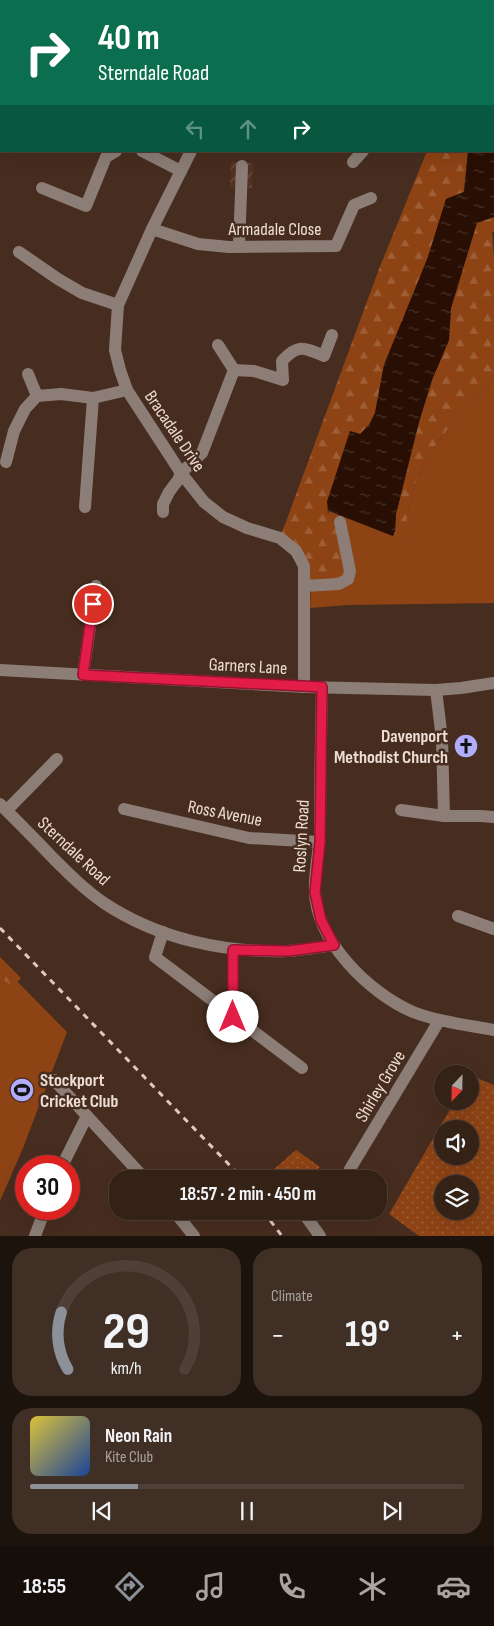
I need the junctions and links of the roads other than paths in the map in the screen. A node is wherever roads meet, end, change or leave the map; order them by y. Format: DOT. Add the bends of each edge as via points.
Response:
graph roads {
  1 [pos="114,152"];
  2 [pos="144,152"];
  3 [pos="190,152"];
  4 [pos="361,152"];
  5 [pos="353,162"];
  6 [pos="242,166"];
  7 [pos="181,171"];
  8 [pos="42,188"];
  9 [pos="372,198"];
  10 [pos="152,229"];
  11 [pos="239,247"];
  12 [pos="19,252"];
  13 [pos="118,305"];
  14 [pos="332,335"];
  15 [pos="218,345"];
  16 [pos="234,370"];
  17 [pos="28,374"];
  18 [pos="127,390"];
  19 [pos="37,396"];
  20 [pos="93,398"];
  21 [pos="6,462"];
  22 [pos="181,473"];
  23 [pos="85,507"];
  24 [pos="163,512"];
  25 [pos="340,522"];
  26 [pos="96,586"];
  27 [pos="304,586"];
  28 [pos="0,670"];
  29 [pos="83,675"];
  30 [pos="494,683"];
  31 [pos="304,687"];
  32 [pos="322,687"];
  33 [pos="436,690"];
  34 [pos="57,759"];
  35 [pos="3,807"];
  36 [pos="124,809"];
  37 [pos="402,810"];
  38 [pos="444,816"];
  39 [pos="494,817"];
  40 [pos="320,842"];
  41 [pos="458,916"];
  42 [pos="494,929"];
  43 [pos="162,932"];
  44 [pos="334,945"];
  45 [pos="233,950"];
  46 [pos="233,1017"];
  47 [pos="439,1021"];
  48 [pos="494,1030"];
  49 [pos="302,1068"];
  50 [pos="54,1080"];
  51 [pos="86,1116"];
  52 [pos="67,1155"];
  53 [pos="350,1169"];
  54 [pos="137,1170"];
  55 [pos="41,1220"];
  56 [pos="181,1220"];
  57 [pos="308,1220"];
  58 [pos="35,1236"];
  59 [pos="194,1236"];
  60 [pos="320,1236"];
  1 -- 8 [label="street" via="106,157 86,206"];
  2 -- 7 [label="street"];
  3 -- 7 [label="street, Bracadale Drive"];
  4 -- 5 [label="street"];
  6 -- 11 [label="street"];
  7 -- 10 [label="street, Bracadale Drive"];
  9 -- 11 [label="street, Armadale Close" via="354,205 336,246"];
  10 -- 11 [label="street, Armadale Close" via="198,244"];
  10 -- 13 [label="street, Bracadale Drive"];
  12 -- 13 [label="street" via="82,293"];
  13 -- 18 [label="street, Bracadale Drive" via="115,350"];
  14 -- 16 [label="street" via="324,356 306,348 292,351 282,361 283,380 254,371"];
  15 -- 16 [label="street"];
  16 -- 22 [label="street" via="202,453"];
  17 -- 19 [label="street"];
  18 -- 20 [label="street"];
  18 -- 22 [label="street, Bracadale Drive"];
  19 -- 20 [label="street" via="61,394"];
  19 -- 21 [label="street" via="25,408 14,431"];
  20 -- 23 [label="street"];
  22 -- 24 [label="street" via="163,504"];
  22 -- 27 [label="street, Bracadale Drive" via="204,502 223,517 280,538 296,551 304,566"];
  25 -- 27 [label="street" via="350,570 348,580 339,584"];
  26 -- 29 [label="street"];
  27 -- 31 [label="street, Bracadale Drive"];
  28 -- 29 [label="street, Garners Lane"];
  29 -- 31 [label="street, Garners Lane"];
  30 -- 33 [label="street, Garners Lane"];
  31 -- 32 [label="street, Garners Lane"];
  32 -- 33 [label="street, Garners Lane"];
  32 -- 40 [label="street, Roslyn Road"];
  33 -- 38 [label="street" via="442,739"];
  34 -- 35 [label="street"];
  35 -- 43 [label="street, Sterndale Road" via="76,880 104,903"];
  36 -- 40 [label="street, Ross Avenue" via="249,838"];
  37 -- 38 [label="street"];
  38 -- 39 [label="street"];
  40 -- 44 [label="street, Roslyn Road" via="315,892 321,920"];
  41 -- 42 [label="street"];
  43 -- 45 [label="street, Sterndale Road"];
  43 -- 46 [label="street" via="155,958"];
  44 -- 45 [label="street, Sterndale Road" via="289,951"];
  44 -- 47 [label="street, Roslyn Road" via="360,977 387,997"];
  45 -- 46 [label="street"];
  46 -- 49 [label="street"];
  47 -- 48 [label="street, Roslyn Road"];
  47 -- 53 [label="street, Shirley Grove"];
  50 -- 51 [label="street"];
  51 -- 52 [label="street"];
  51 -- 54 [label="street"];
  55 -- 58 [label="street"];
  56 -- 59 [label="street"];
  57 -- 60 [label="street"];
}
